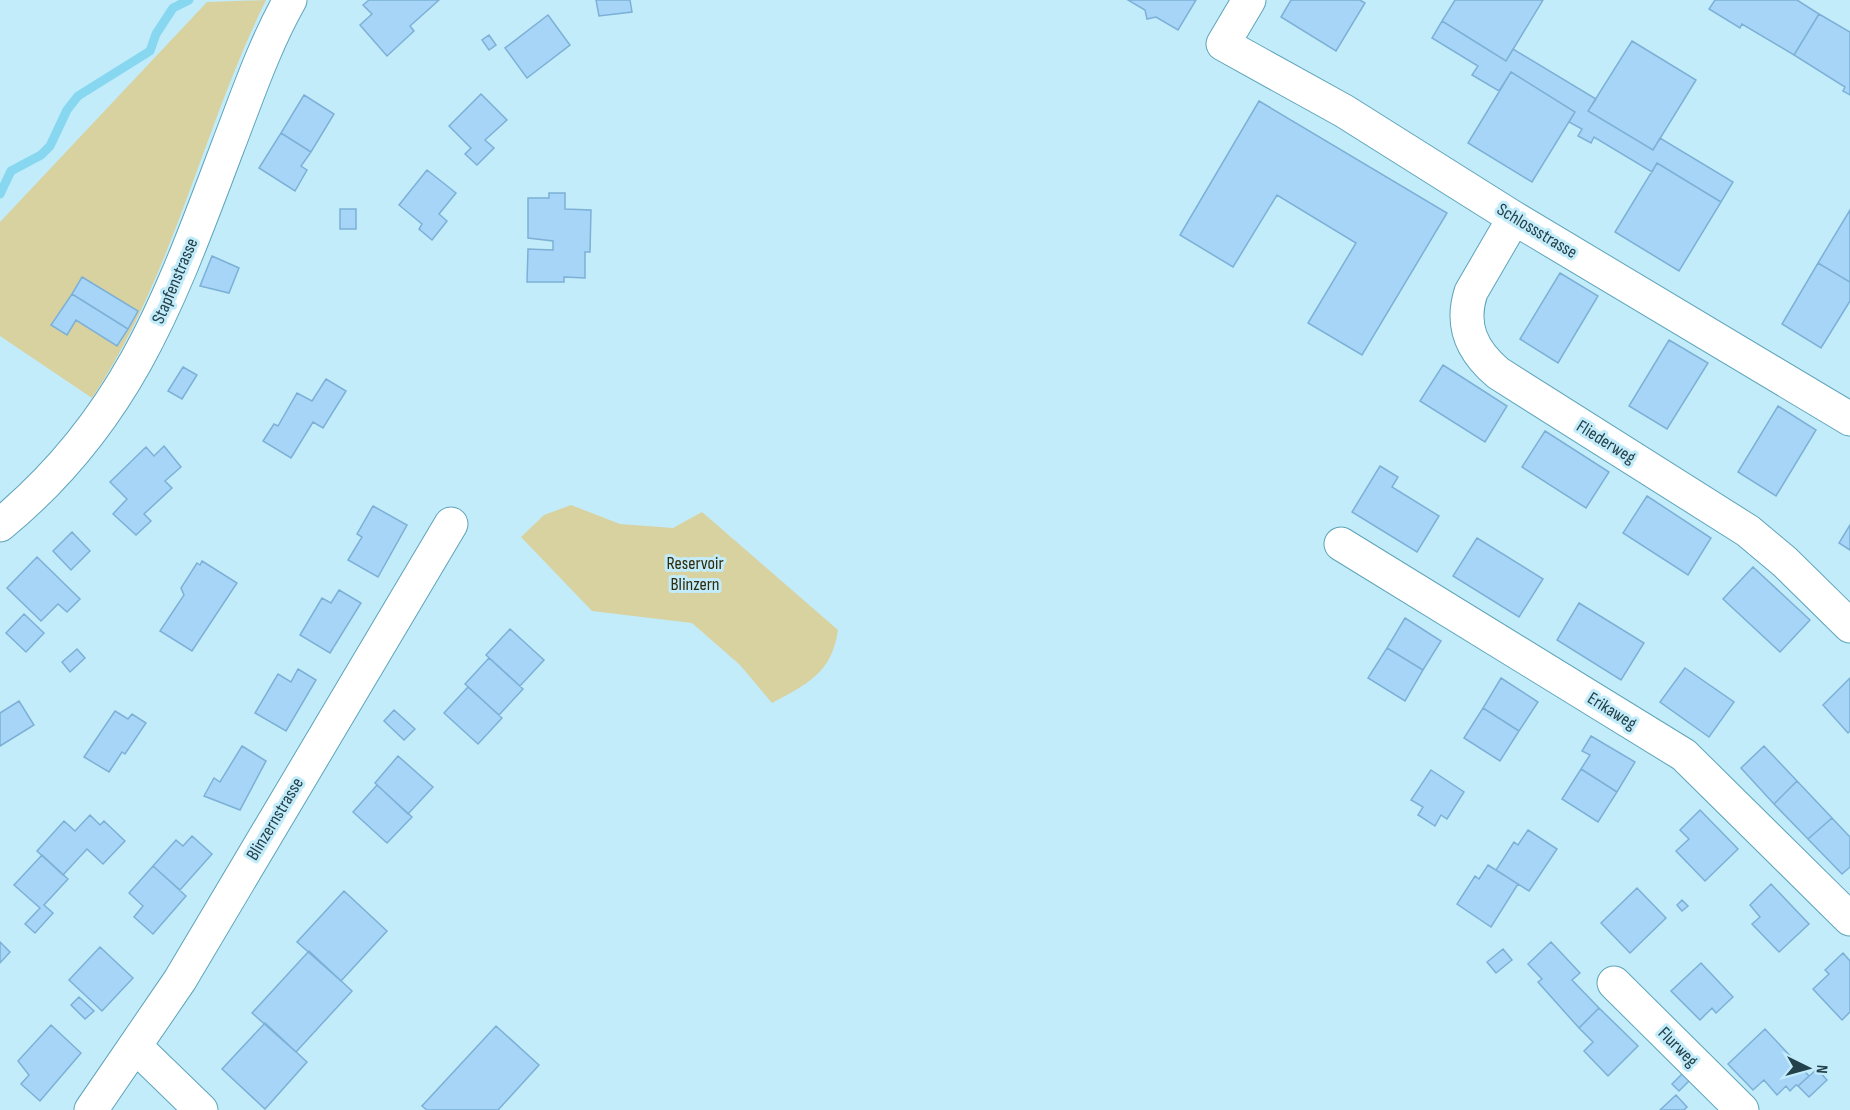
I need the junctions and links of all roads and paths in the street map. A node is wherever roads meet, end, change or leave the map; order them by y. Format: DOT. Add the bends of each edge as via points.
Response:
graph roads {
  1 [pos="290,0"];
  2 [pos="1249,0"];
  3 [pos="1514,218"];
  4 [pos="1850,419"];
  5 [pos="451,524"];
  6 [pos="0,525"];
  7 [pos="1341,544"];
  8 [pos="1850,626"];
  9 [pos="1850,918"];
  10 [pos="1614,983"];
  11 [pos="136,1047"];
  12 [pos="91,1110"];
  13 [pos="201,1110"];
  14 [pos="1742,1110"];
  1 -- 6 [label="street, Stapfenstrasse" via="264,53 177,280 153,332 99,423 60,469"];
  2 -- 3 [label="street, Schlossstrasse" via="1223,44 1344,111"];
  3 -- 4 [label="street, Schlossstrasse"];
  3 -- 8 [label="street, Fliederweg" via="1467,305 1469,334 1482,360 1748,531"];
  5 -- 11 [label="street, Blinzernstrasse" via="180,981"];
  7 -- 9 [label="street, Erikaweg" via="1684,755"];
  10 -- 14 [label="street, Flurweg"];
  11 -- 12 [label="street, Blinzernstrasse"];
  11 -- 13 [label="street"];
}
